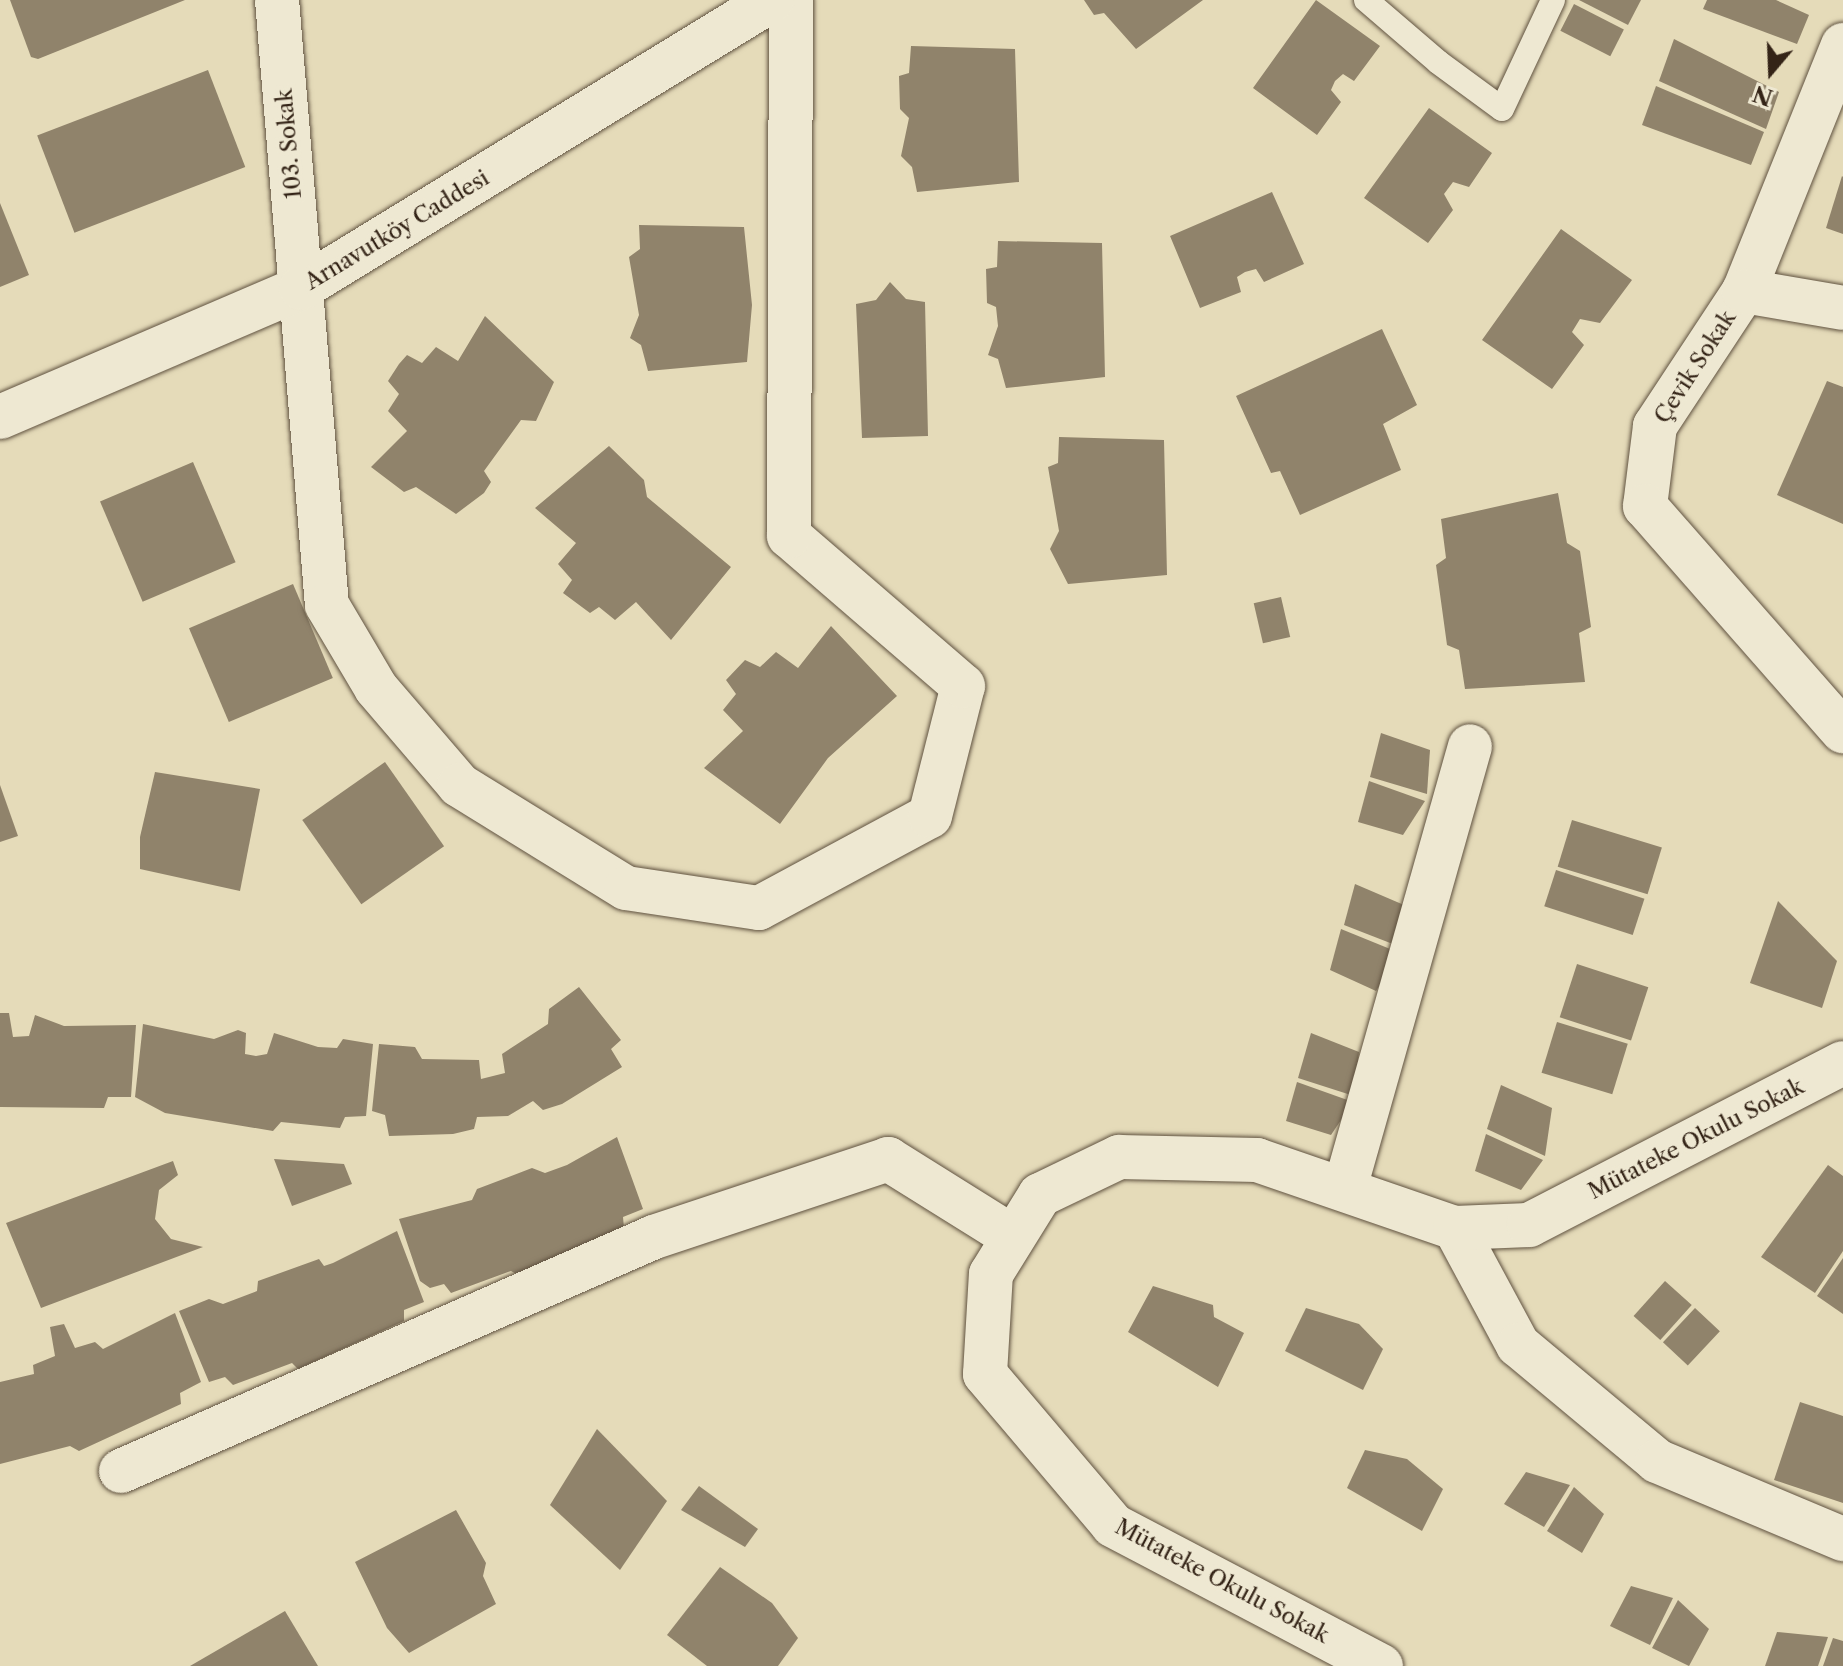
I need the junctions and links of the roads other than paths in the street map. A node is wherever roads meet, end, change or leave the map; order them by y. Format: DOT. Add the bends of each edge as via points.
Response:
graph roads {
  1 [pos="277,0"];
  2 [pos="772,0"];
  3 [pos="791,0"];
  4 [pos="1366,0"];
  5 [pos="1553,0"];
  6 [pos="1843,45"];
  7 [pos="301,288"];
  8 [pos="1744,291"];
  9 [pos="1843,308"];
  10 [pos="0,417"];
  11 [pos="1843,731"];
  12 [pos="1470,746"];
  13 [pos="1843,1063"];
  14 [pos="1345,1188"];
  15 [pos="1455,1228"];
  16 [pos="1013,1237"];
  17 [pos="121,1471"];
  18 [pos="1843,1539"];
  19 [pos="1381,1666"];
  1 -- 7 [label="street, 103. Sokak"];
  2 -- 7 [label="street, Arnavutköy Caddesi"];
  3 -- 7 [label="street, 103. Sokak" via="789,536 963,686 930,816 759,908 626,888 459,785 376,688 327,605"];
  4 -- 5 [label="lane" via="1502,109"];
  6 -- 8 [label="street, Çevik Sokak"];
  7 -- 10 [label="street, Arnavutköy Caddesi"];
  8 -- 9 [label="street"];
  8 -- 11 [label="street, Çevik Sokak" via="1655,426 1645,506"];
  12 -- 14 [label="street"];
  13 -- 15 [label="street, Mütateke Okulu Sokak" via="1529,1225"];
  14 -- 15 [label="street, Mütateke Okulu Sokak"];
  14 -- 16 [label="street, Mütateke Okulu Sokak" via="1257,1160 1119,1157 1040,1195"];
  15 -- 18 [label="street" via="1518,1345 1657,1461"];
  16 -- 17 [label="street" via="888,1159 654,1237"];
  16 -- 19 [label="street, Mütateke Okulu Sokak" via="991,1274 985,1374 1113,1525"];
}
